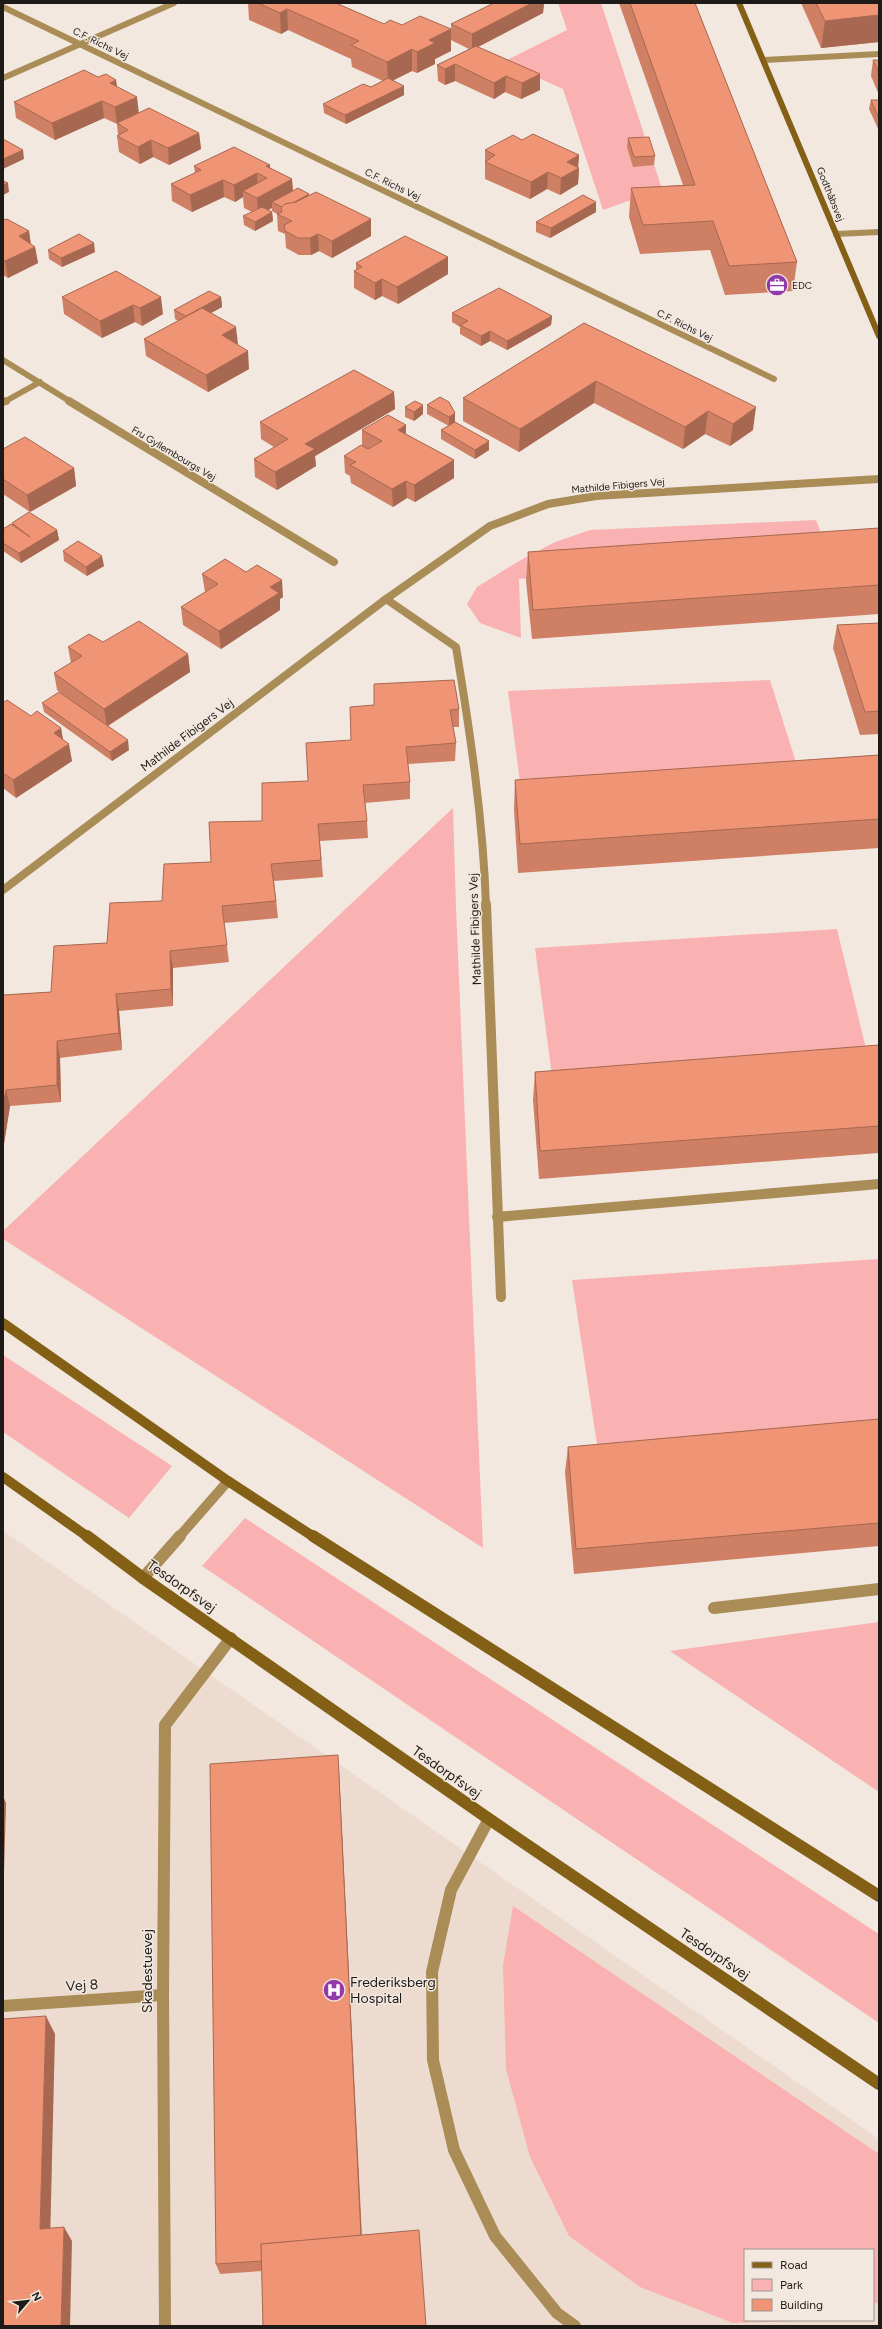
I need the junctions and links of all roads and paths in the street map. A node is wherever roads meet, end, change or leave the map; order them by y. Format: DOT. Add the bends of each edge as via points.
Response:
graph roads {
  1 [pos="174,3"];
  2 [pos="739,3"];
  3 [pos="3,7"];
  4 [pos="80,44"];
  5 [pos="879,54"];
  6 [pos="764,60"];
  7 [pos="3,78"];
  8 [pos="879,232"];
  9 [pos="836,234"];
  10 [pos="879,336"];
  11 [pos="3,360"];
  12 [pos="774,379"];
  13 [pos="40,382"];
  14 [pos="3,402"];
  15 [pos="879,480"];
  16 [pos="334,562"];
  17 [pos="386,599"];
  18 [pos="3,890"];
  19 [pos="879,1184"];
  20 [pos="497,1217"];
  21 [pos="501,1297"];
  22 [pos="3,1323"];
  23 [pos="3,1477"];
  24 [pos="228,1482"];
  25 [pos="143,1578"];
  26 [pos="879,1589"];
  27 [pos="714,1608"];
  28 [pos="231,1638"];
  29 [pos="489,1819"];
  30 [pos="879,1896"];
  31 [pos="163,1995"];
  32 [pos="3,2006"];
  33 [pos="879,2084"];
  34 [pos="165,2326"];
  35 [pos="575,2326"];
  1 -- 4 [label="street"];
  2 -- 6 [label="street, Godthåbsvej"];
  3 -- 4 [label="street, C.F. Richs Vej"];
  4 -- 7 [label="street"];
  4 -- 12 [label="street, C.F. Richs Vej"];
  5 -- 6 [label="street"];
  6 -- 9 [label="street, Godthåbsvej"];
  8 -- 9 [label="street"];
  9 -- 10 [label="street, Godthåbsvej"];
  11 -- 13 [label="street, Fru Gyllembourgs Vej"];
  13 -- 14 [label="street"];
  13 -- 16 [label="street, Fru Gyllembourgs Vej"];
  15 -- 17 [label="street, Mathilde Fibigers Vej" via="596,496 548,504 490,526"];
  17 -- 18 [label="street, Mathilde Fibigers Vej"];
  17 -- 20 [label="street, Mathilde Fibigers Vej" via="456,647 472,742 485,867"];
  19 -- 20 [label="street"];
  20 -- 21 [label="street, Mathilde Fibigers Vej"];
  22 -- 24 [label="street"];
  23 -- 25 [label="street, Tesdorpfsvej" via="123,1561"];
  24 -- 25 [label="street"];
  24 -- 30 [label="street"];
  25 -- 28 [label="street, Tesdorpfsvej"];
  26 -- 27 [label="street"];
  28 -- 29 [label="street, Tesdorpfsvej"];
  28 -- 31 [label="street, Skadestuevej" via="165,1725"];
  29 -- 33 [label="street, Tesdorpfsvej"];
  29 -- 35 [label="street" via="451,1890 444,1920 432,1972 433,2060 454,2150 495,2236 557,2312"];
  31 -- 32 [label="street, Vej 8"];
  31 -- 34 [label="street, Skadestuevej"];
}
